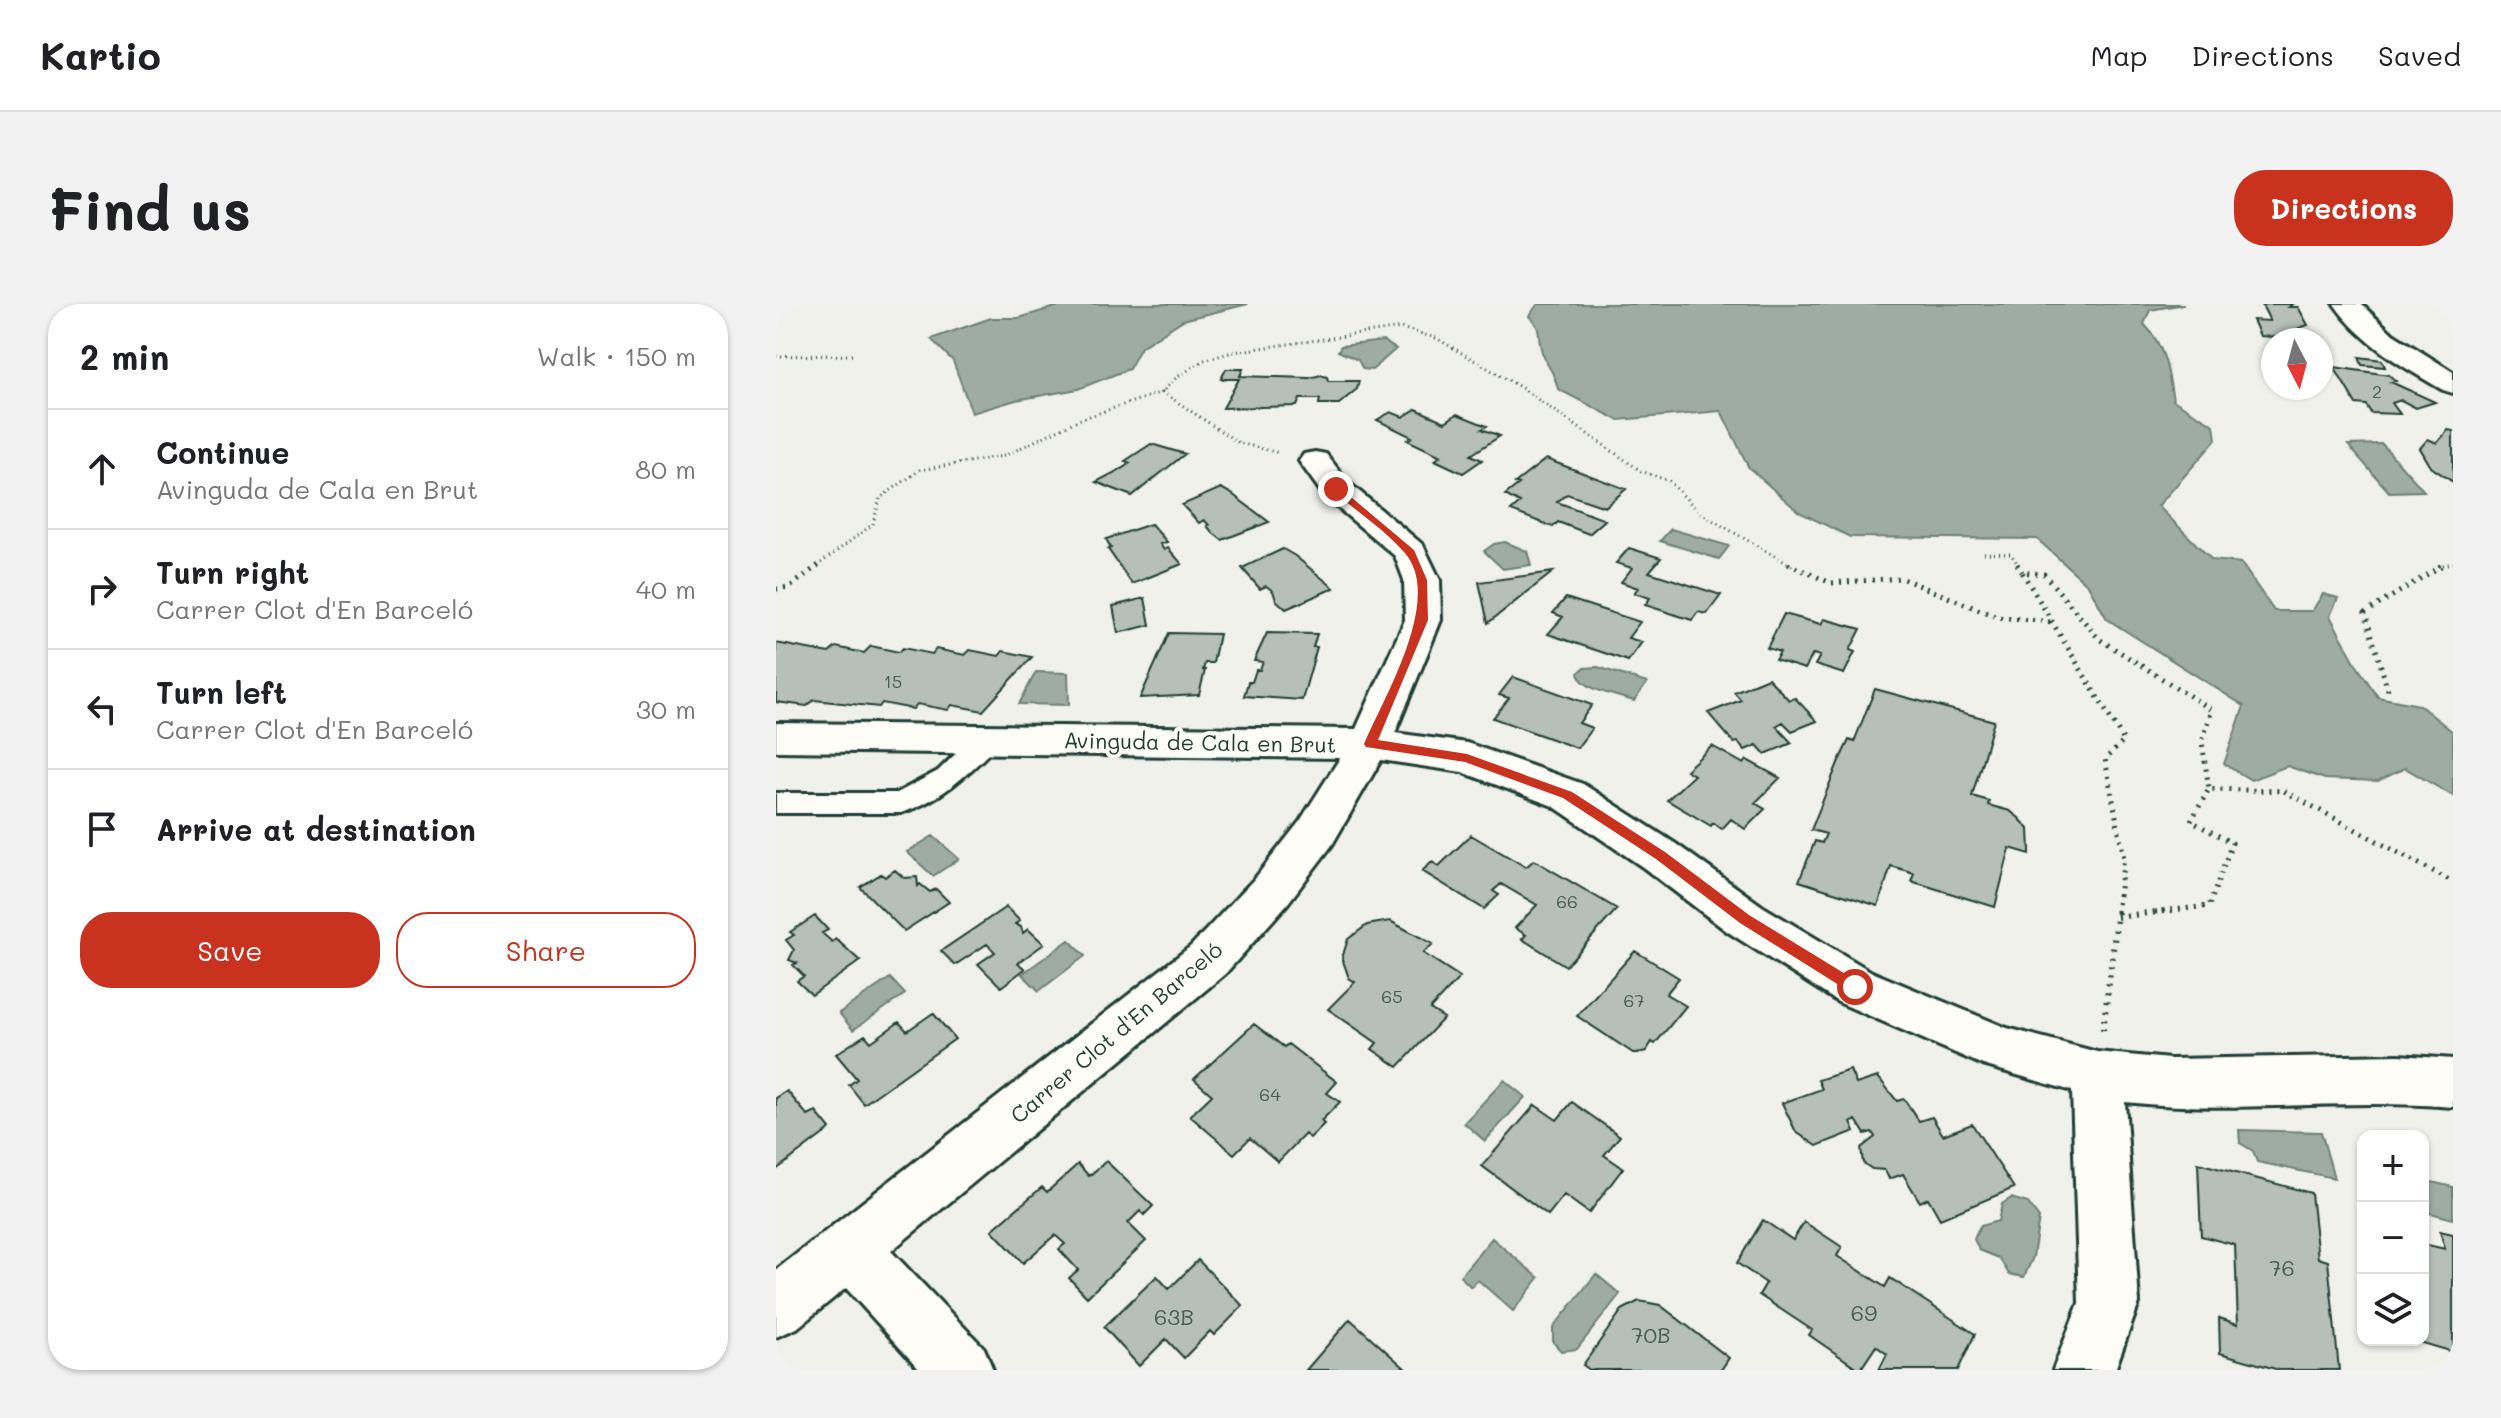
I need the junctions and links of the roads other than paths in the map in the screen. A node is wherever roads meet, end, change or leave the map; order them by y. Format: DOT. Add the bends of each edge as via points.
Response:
graph roads {
  1 [pos="2347,304"];
  2 [pos="2453,384"];
  3 [pos="1315,461"];
  4 [pos="776,737"];
  5 [pos="987,739"];
  6 [pos="1370,744"];
  7 [pos="776,803"];
  8 [pos="2097,1075"];
  9 [pos="2453,1083"];
  10 [pos="850,1250"];
  11 [pos="776,1307"];
  12 [pos="962,1370"];
  13 [pos="2084,1370"];
  1 -- 2 [label="street" via="2395,351"];
  3 -- 6 [label="street, Carrer Clot d'En Barceló" via="1336,489 1411,552 1422,580 1423,620"];
  4 -- 5 [label="street, Avinguda de Cala en Brut"];
  5 -- 6 [label="street, Avinguda de Cala en Brut"];
  5 -- 7 [label="lane" via="947,778 901,803"];
  6 -- 8 [label="street, Avinguda de Cala en Brut" via="1467,758 1568,795 1745,919 1855,987 2001,1049"];
  6 -- 10 [label="street, Carrer Clot d'En Barceló" via="1316,833 1208,960"];
  8 -- 9 [label="street, Avinguda de Cala en Brut" via="2170,1083"];
  8 -- 13 [label="street" via="2109,1303"];
  10 -- 11 [label="street, Carrer Clot d'En Barceló"];
  10 -- 12 [label="street"];
}
